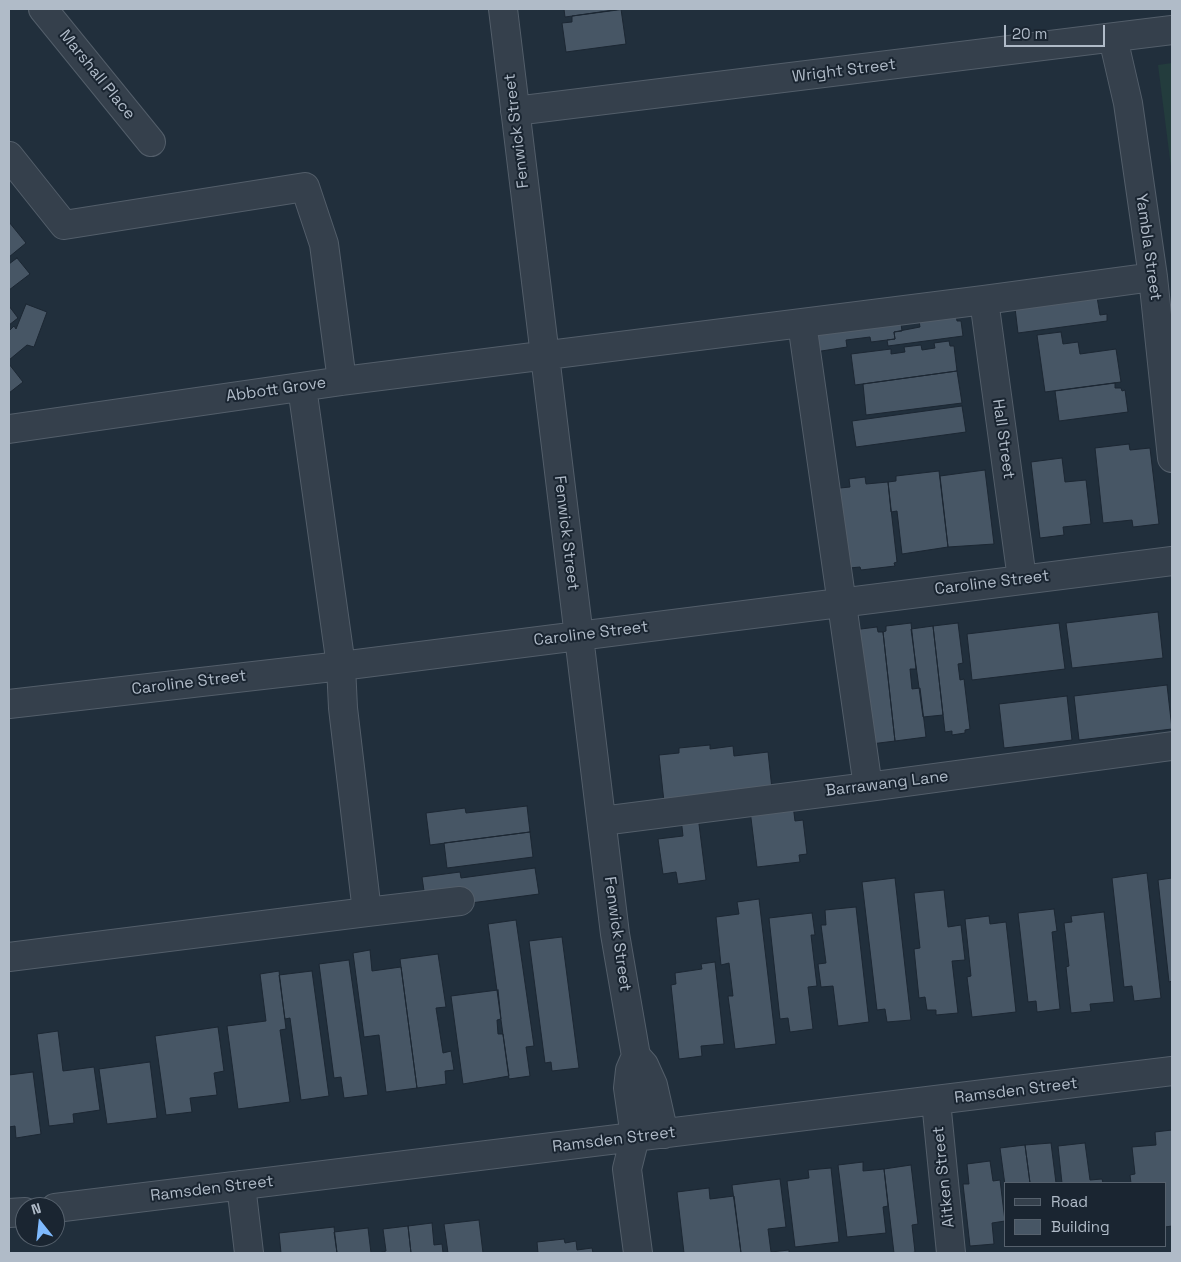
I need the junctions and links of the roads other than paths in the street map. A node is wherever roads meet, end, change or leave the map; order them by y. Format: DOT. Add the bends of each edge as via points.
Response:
graph roads {
  1 [pos="43,9"];
  2 [pos="503,9"];
  3 [pos="1172,30"];
  4 [pos="1113,38"];
  5 [pos="515,111"];
  6 [pos="151,142"];
  7 [pos="9,156"];
  8 [pos="1153,277"];
  9 [pos="984,300"];
  10 [pos="802,323"];
  11 [pos="545,356"];
  12 [pos="342,381"];
  13 [pos="302,387"];
  14 [pos="9,429"];
  15 [pos="1172,458"];
  16 [pos="1172,560"];
  17 [pos="1022,579"];
  18 [pos="841,602"];
  19 [pos="579,635"];
  20 [pos="341,666"];
  21 [pos="9,704"];
  22 [pos="1172,746"];
  23 [pos="868,787"];
  24 [pos="602,820"];
  25 [pos="460,902"];
  26 [pos="367,912"];
  27 [pos="9,957"];
  28 [pos="636,1056"];
  29 [pos="1172,1072"];
  30 [pos="936,1101"];
  31 [pos="664,1134"];
  32 [pos="634,1137"];
  33 [pos="240,1185"];
  34 [pos="65,1207"];
  35 [pos="249,1253"];
  36 [pos="638,1253"];
  37 [pos="951,1253"];
  1 -- 6 [label="street, Marshall Place"];
  2 -- 5 [label="street, Fenwick Street"];
  3 -- 4 [label="street, Wright Street"];
  4 -- 5 [label="street, Wright Street"];
  4 -- 8 [label="street, Yambla Street" via="1128,103"];
  5 -- 11 [label="street, Fenwick Street"];
  7 -- 12 [label="street" via="64,225 305,187 324,244"];
  8 -- 9 [label="street, Abbott Grove"];
  8 -- 15 [label="street, Yambla Street"];
  9 -- 10 [label="street, Abbott Grove"];
  9 -- 17 [label="street, Hall Street"];
  10 -- 11 [label="street, Abbott Grove"];
  10 -- 18 [label="street"];
  11 -- 12 [label="street, Abbott Grove"];
  11 -- 19 [label="street, Fenwick Street"];
  12 -- 13 [label="street, Abbott Grove"];
  13 -- 14 [label="street, Abbott Grove"];
  13 -- 20 [label="street"];
  16 -- 17 [label="street, Caroline Street"];
  17 -- 18 [label="street, Caroline Street"];
  18 -- 19 [label="street, Caroline Street"];
  18 -- 23 [label="street"];
  19 -- 20 [label="street, Caroline Street"];
  19 -- 24 [label="street, Fenwick Street"];
  20 -- 21 [label="street, Caroline Street"];
  20 -- 26 [label="street"];
  22 -- 23 [label="street, Barrawang Lane"];
  23 -- 24 [label="street, Barrawang Lane"];
  24 -- 28 [label="street, Fenwick Street" via="615,934"];
  25 -- 26 [label="street"];
  26 -- 27 [label="street"];
  28 -- 31 [label="street, Fenwick Street" via="653,1085"];
  28 -- 32 [label="street, Fenwick Street" via="628,1088"];
  29 -- 30 [label="street, Ramsden Street"];
  30 -- 31 [label="street, Ramsden Street"];
  30 -- 37 [label="street, Aitken Street"];
  31 -- 32 [label="street, Ramsden Street"];
  32 -- 33 [label="street, Ramsden Street"];
  32 -- 36 [label="street, Fenwick Street" via="627,1169"];
  33 -- 34 [label="street, Ramsden Street"];
  33 -- 35 [label="street"];
}
